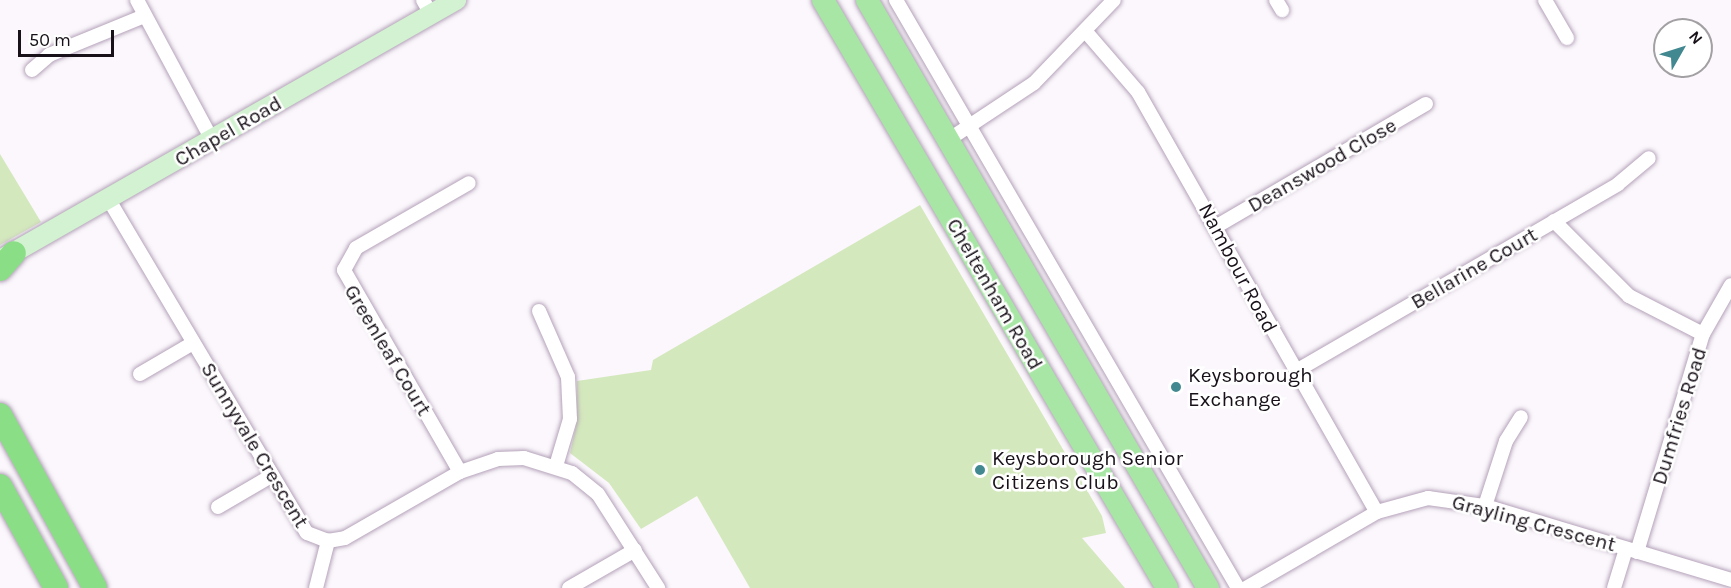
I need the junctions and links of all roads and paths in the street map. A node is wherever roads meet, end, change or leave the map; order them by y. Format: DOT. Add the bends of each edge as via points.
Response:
graph roads {
  1 [pos="137,0"];
  2 [pos="456,0"];
  3 [pos="823,0"];
  4 [pos="867,0"];
  5 [pos="896,0"];
  6 [pos="1114,0"];
  7 [pos="1545,0"];
  8 [pos="427,7"];
  9 [pos="144,16"];
  10 [pos="1088,33"];
  11 [pos="1567,38"];
  12 [pos="32,70"];
  13 [pos="1426,104"];
  14 [pos="970,127"];
  15 [pos="212,140"];
  16 [pos="948,140"];
  17 [pos="1649,158"];
  18 [pos="470,183"];
  19 [pos="109,200"];
  20 [pos="1554,221"];
  21 [pos="1217,226"];
  22 [pos="5,261"];
  23 [pos="1731,285"];
  24 [pos="539,311"];
  25 [pos="1703,334"];
  26 [pos="193,343"];
  27 [pos="1296,371"];
  28 [pos="140,374"];
  29 [pos="0,415"];
  30 [pos="1521,417"];
  31 [pos="556,466"];
  32 [pos="460,472"];
  33 [pos="271,476"];
  34 [pos="0,486"];
  35 [pos="1485,506"];
  36 [pos="218,507"];
  37 [pos="1377,512"];
  38 [pos="328,541"];
  39 [pos="635,550"];
  40 [pos="1631,550"];
  41 [pos="1731,580"];
  42 [pos="56,588"];
  43 [pos="95,588"];
  44 [pos="316,588"];
  45 [pos="569,588"];
  46 [pos="658,588"];
  47 [pos="1167,588"];
  48 [pos="1208,588"];
  49 [pos="1238,588"];
  50 [pos="1246,588"];
  51 [pos="1614,588"];
  1 -- 9 [label="street"];
  2 -- 8 [label="main road, Chapel Road"];
  3 -- 47 [label="main road, Cheltenham Road"];
  4 -- 16 [label="main road, Cheltenham Road"];
  5 -- 14 [label="street"];
  6 -- 10 [label="street"];
  7 -- 11 [label="street"];
  8 -- 15 [label="main road, Chapel Road"];
  9 -- 12 [label="street" via="49,54"];
  9 -- 15 [label="street"];
  10 -- 14 [label="street" via="1034,83"];
  10 -- 21 [label="street, Nambour Road" via="1138,92"];
  13 -- 21 [label="street, Deanswood Close"];
  14 -- 16 [label="street"];
  14 -- 49 [label="street"];
  15 -- 19 [label="main road, Chapel Road"];
  16 -- 48 [label="main road, Cheltenham Road"];
  17 -- 20 [label="street, Bellarine Court" via="1618,184"];
  18 -- 32 [label="street, Greenleaf Court" via="356,248 344,270"];
  19 -- 22 [label="main road, Chapel Road"];
  19 -- 26 [label="street, Sunnyvale Crescent"];
  20 -- 25 [label="street" via="1629,296"];
  20 -- 27 [label="street, Bellarine Court"];
  21 -- 27 [label="street, Nambour Road"];
  23 -- 25 [label="street, Dumfries Road"];
  24 -- 31 [label="street" via="568,377 570,419"];
  25 -- 40 [label="street, Dumfries Road"];
  26 -- 28 [label="street"];
  26 -- 33 [label="street, Sunnyvale Crescent"];
  27 -- 37 [label="street, Nambour Road"];
  29 -- 43 [label="highway"];
  30 -- 35 [label="street" via="1506,441"];
  31 -- 32 [label="street, Sunnyvale Crescent" via="498,459"];
  31 -- 39 [label="street, Sunnyvale Crescent" via="598,494"];
  32 -- 38 [label="street, Sunnyvale Crescent" via="354,533"];
  33 -- 36 [label="street"];
  33 -- 38 [label="street, Sunnyvale Crescent" via="301,527"];
  34 -- 42 [label="highway"];
  35 -- 37 [label="street, Grayling Crescent" via="1428,498"];
  35 -- 40 [label="street, Grayling Crescent"];
  37 -- 50 [label="street, Grayling Crescent"];
  38 -- 44 [label="street"];
  39 -- 45 [label="street"];
  39 -- 46 [label="street, Sunnyvale Crescent"];
  40 -- 41 [label="street, Grayling Crescent"];
  40 -- 51 [label="street, Dumfries Road"];
}
